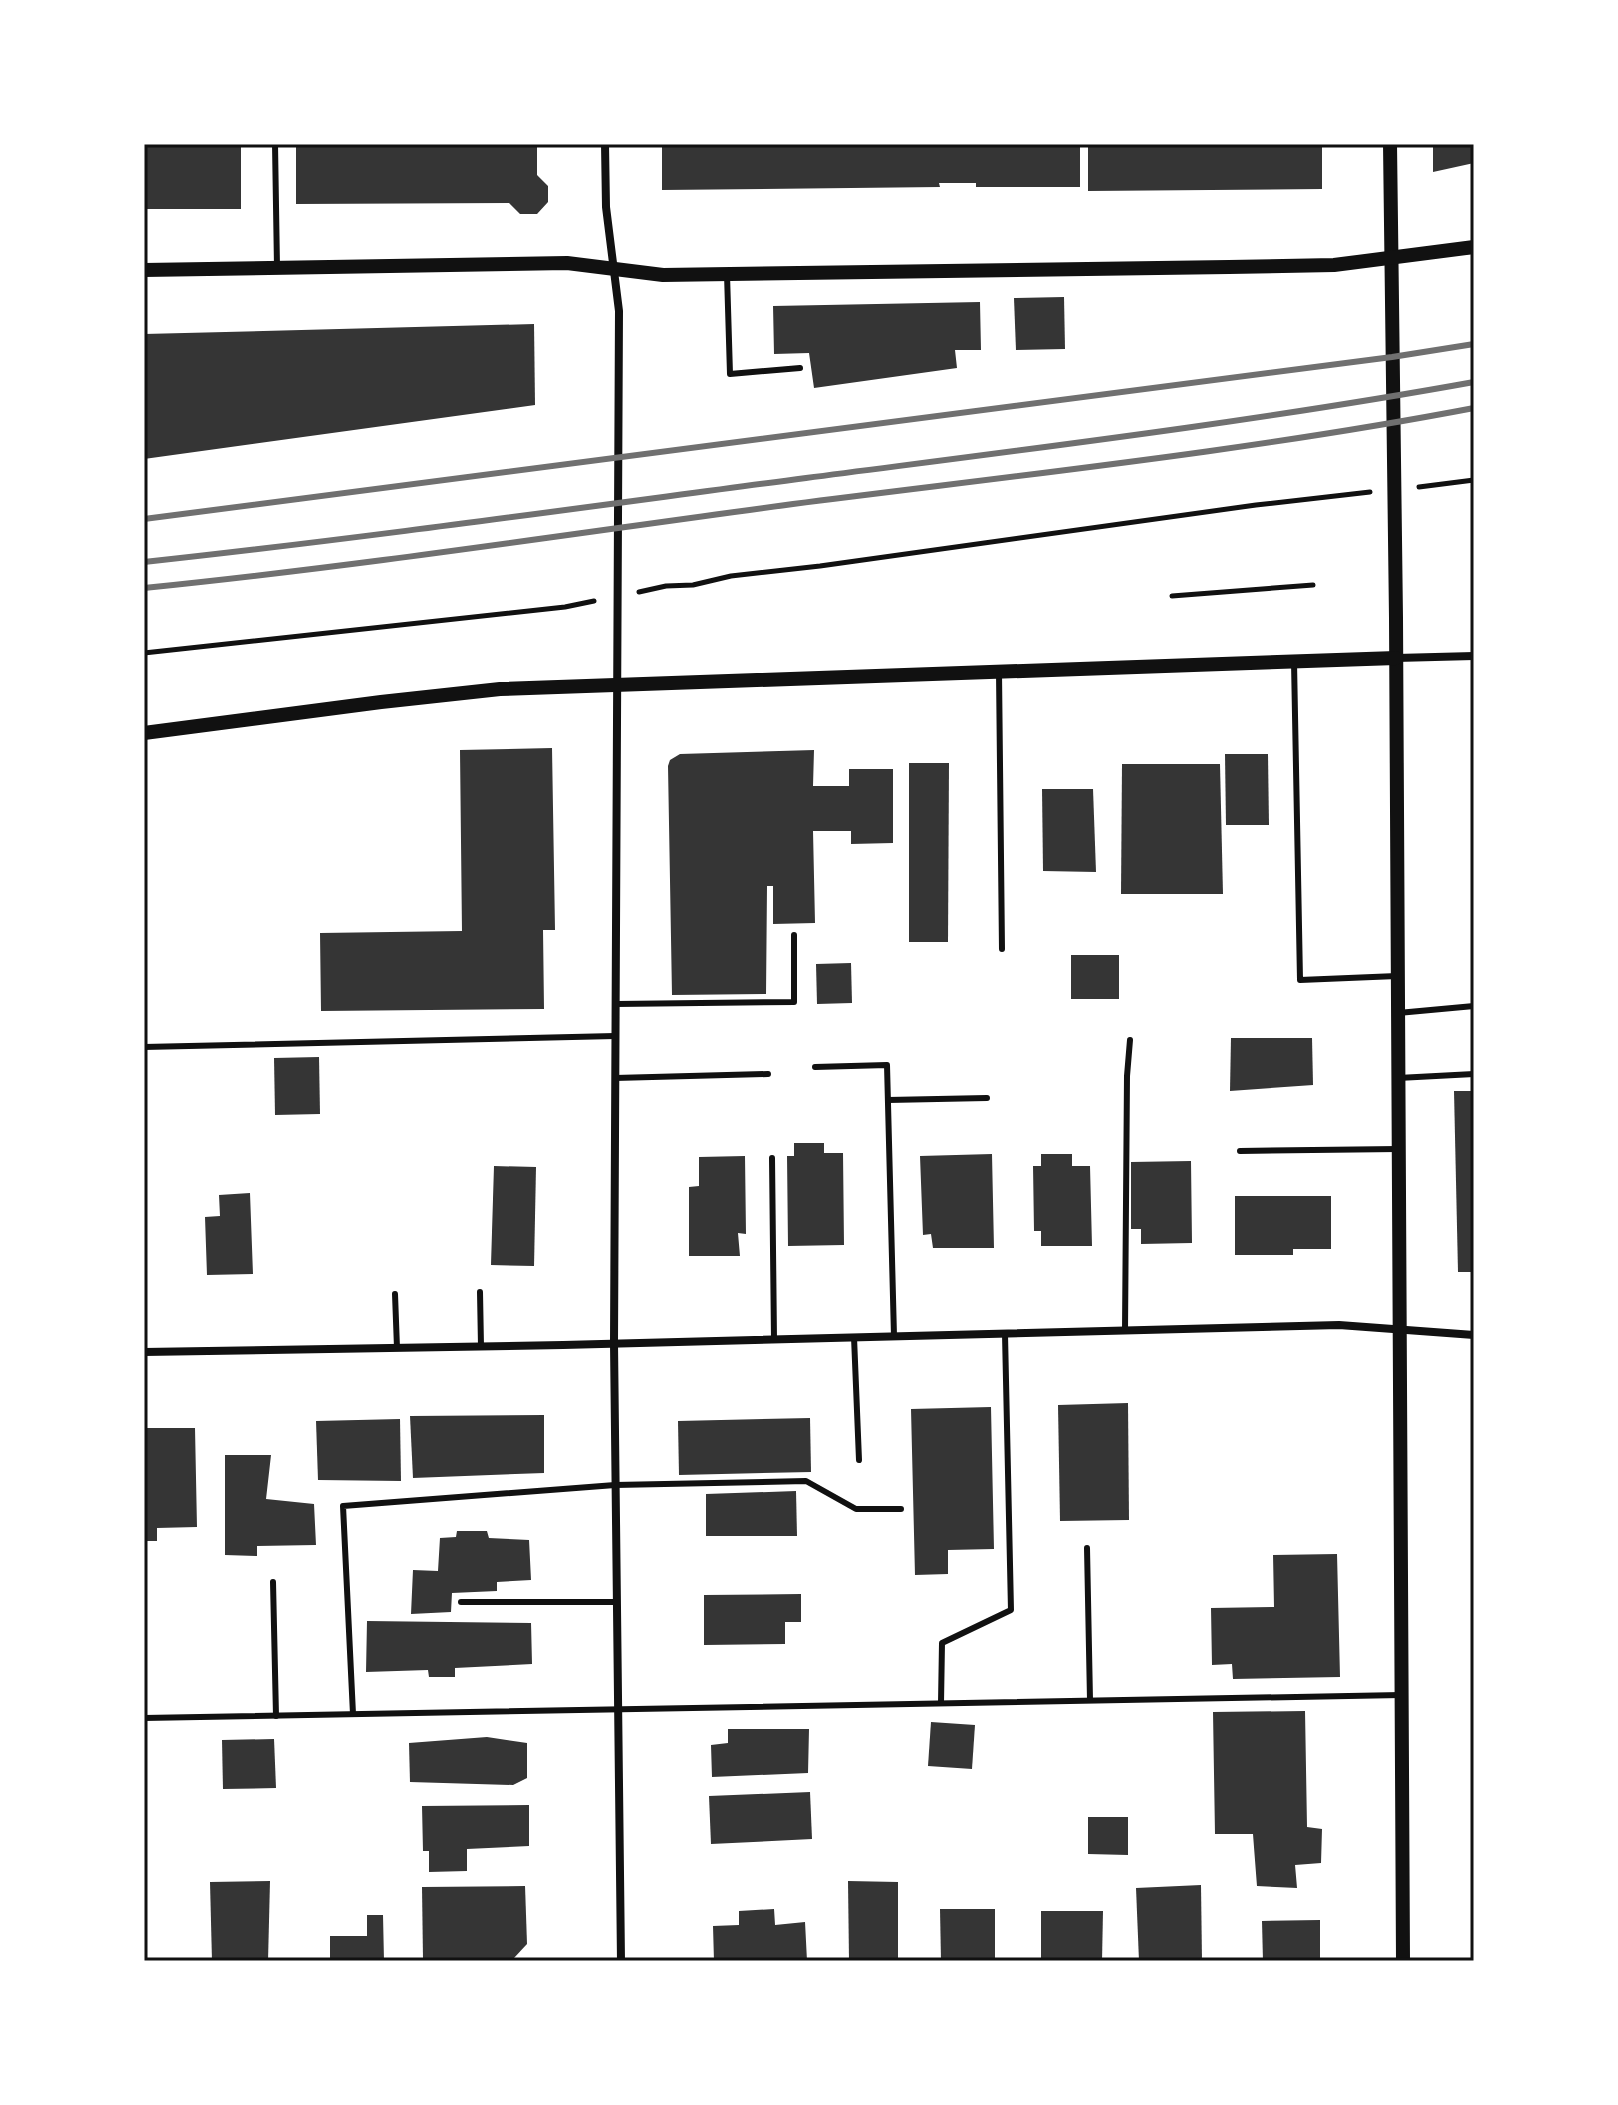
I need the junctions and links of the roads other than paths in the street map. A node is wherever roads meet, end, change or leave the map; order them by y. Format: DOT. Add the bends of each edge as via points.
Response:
graph roads {
  1 [pos="275,144"];
  2 [pos="605,144"];
  3 [pos="1390,144"];
  4 [pos="1474,247"];
  5 [pos="1392,258"];
  6 [pos="277,267"];
  7 [pos="612,269"];
  8 [pos="144,270"];
  9 [pos="727,274"];
  10 [pos="800,368"];
  11 [pos="1474,656"];
  12 [pos="1396,658"];
  13 [pos="1294,662"];
  14 [pos="999,672"];
  15 [pos="618,685"];
  16 [pos="144,733"];
  17 [pos="794,935"];
  18 [pos="1002,949"];
  19 [pos="1397,976"];
  20 [pos="616,1004"];
  21 [pos="1474,1006"];
  22 [pos="1398,1013"];
  23 [pos="615,1036"];
  24 [pos="1130,1040"];
  25 [pos="144,1047"];
  26 [pos="815,1067"];
  27 [pos="768,1074"];
  28 [pos="1474,1074"];
  29 [pos="615,1078"];
  30 [pos="1398,1078"];
  31 [pos="987,1098"];
  32 [pos="888,1100"];
  33 [pos="1398,1149"];
  34 [pos="1240,1151"];
  35 [pos="772,1158"];
  36 [pos="480,1292"];
  37 [pos="395,1294"];
  38 [pos="1125,1331"];
  39 [pos="1398,1331"];
  40 [pos="1005,1334"];
  41 [pos="1474,1335"];
  42 [pos="894,1336"];
  43 [pos="854,1337"];
  44 [pos="774,1339"];
  45 [pos="614,1343"];
  46 [pos="481,1346"];
  47 [pos="397,1348"];
  48 [pos="144,1352"];
  49 [pos="859,1460"];
  50 [pos="615,1485"];
  51 [pos="901,1509"];
  52 [pos="1087,1548"];
  53 [pos="273,1582"];
  54 [pos="461,1602"];
  55 [pos="616,1602"];
  56 [pos="1401,1695"];
  57 [pos="1090,1700"];
  58 [pos="941,1703"];
  59 [pos="616,1710"];
  60 [pos="353,1714"];
  61 [pos="276,1716"];
  62 [pos="144,1718"];
  63 [pos="621,1961"];
  64 [pos="1403,1961"];
  1 -- 6 [label="lane"];
  2 -- 7 [label="street"];
  3 -- 5 [label="street"];
  4 -- 5 [label="street"];
  5 -- 9 [label="street" via="1319,265"];
  5 -- 12 [label="street"];
  6 -- 7 [label="street" via="567,263"];
  6 -- 8 [label="street"];
  7 -- 9 [label="street"];
  7 -- 15 [label="street" via="619,311"];
  9 -- 10 [label="lane" via="730,374"];
  11 -- 12 [label="street"];
  12 -- 13 [label="street"];
  12 -- 19 [label="street"];
  13 -- 14 [label="street"];
  13 -- 19 [label="lane" via="1300,980"];
  14 -- 15 [label="street"];
  14 -- 18 [label="lane"];
  15 -- 16 [label="street" via="500,689"];
  15 -- 20 [label="street"];
  17 -- 20 [label="lane" via="794,1002"];
  19 -- 22 [label="street"];
  20 -- 23 [label="street"];
  21 -- 22 [label="lane"];
  22 -- 30 [label="street"];
  23 -- 25 [label="lane"];
  23 -- 29 [label="street"];
  24 -- 38 [label="lane"];
  26 -- 32 [label="lane" via="887,1065"];
  27 -- 29 [label="lane"];
  28 -- 30 [label="lane"];
  29 -- 45 [label="street"];
  30 -- 33 [label="street"];
  31 -- 32 [label="lane"];
  32 -- 42 [label="lane"];
  33 -- 34 [label="lane"];
  33 -- 39 [label="street"];
  35 -- 44 [label="lane"];
  36 -- 46 [label="lane"];
  37 -- 47 [label="lane"];
  38 -- 39 [label="street" via="1339,1325"];
  38 -- 40 [label="street"];
  39 -- 41 [label="street"];
  39 -- 56 [label="street"];
  40 -- 42 [label="street"];
  40 -- 58 [label="lane" via="1011,1610 942,1643"];
  42 -- 43 [label="street"];
  43 -- 44 [label="street"];
  43 -- 49 [label="lane"];
  44 -- 45 [label="street"];
  45 -- 46 [label="street"];
  45 -- 50 [label="street"];
  46 -- 47 [label="street"];
  47 -- 48 [label="street"];
  50 -- 51 [label="lane" via="806,1481 856,1509"];
  50 -- 55 [label="street"];
  50 -- 60 [label="lane" via="343,1506"];
  52 -- 57 [label="lane"];
  53 -- 61 [label="lane"];
  54 -- 55 [label="lane"];
  55 -- 59 [label="street"];
  56 -- 57 [label="lane"];
  56 -- 64 [label="street"];
  57 -- 58 [label="lane"];
  58 -- 59 [label="lane"];
  59 -- 60 [label="lane"];
  59 -- 63 [label="street"];
  60 -- 61 [label="lane"];
  61 -- 62 [label="lane"];
}
